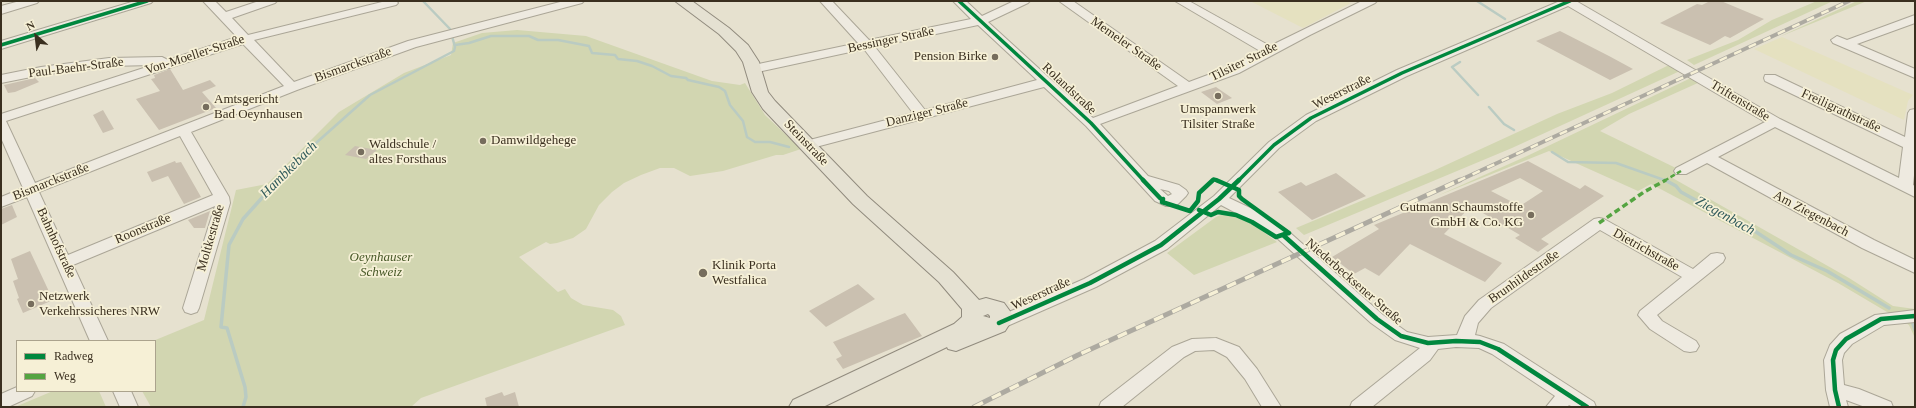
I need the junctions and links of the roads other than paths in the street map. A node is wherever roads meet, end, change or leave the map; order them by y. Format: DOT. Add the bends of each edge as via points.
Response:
graph roads {
  1 [pos="33,1"];
  2 [pos="147,1"];
  3 [pos="210,1"];
  4 [pos="271,1"];
  5 [pos="578,1"];
  6 [pos="682,1"];
  7 [pos="826,1"];
  8 [pos="959,1"];
  9 [pos="1024,1"];
  10 [pos="1065,1"];
  11 [pos="1181,1"];
  12 [pos="1371,1"];
  13 [pos="1569,1"];
  14 [pos="392,3"];
  15 [pos="1,10"];
  16 [pos="225,16"];
  17 [pos="982,20"];
  18 [pos="1915,20"];
  19 [pos="245,39"];
  20 [pos="1,45"];
  21 [pos="867,45"];
  22 [pos="1269,51"];
  23 [pos="175,61"];
  24 [pos="753,69"];
  25 [pos="1915,74"];
  26 [pos="1770,78"];
  27 [pos="1,79"];
  28 [pos="1046,82"];
  29 [pos="1188,87"];
  30 [pos="292,88"];
  31 [pos="1915,113"];
  32 [pos="921,114"];
  33 [pos="1,118"];
  34 [pos="1775,122"];
  35 [pos="1,123"];
  36 [pos="1091,123"];
  37 [pos="183,130"];
  38 [pos="807,145"];
  39 [pos="1911,145"];
  40 [pos="1709,158"];
  41 [pos="1681,171"];
  42 [pos="1145,180"];
  43 [pos="31,189"];
  44 [pos="1910,189"];
  45 [pos="222,197"];
  46 [pos="1219,199"];
  47 [pos="1,202"];
  48 [pos="1599,223"];
  49 [pos="1717,258"];
  50 [pos="65,262"];
  51 [pos="1915,267"];
  52 [pos="1693,276"];
  53 [pos="191,308"];
  54 [pos="987,316"];
  55 [pos="1915,316"];
  56 [pos="99,340"];
  57 [pos="1466,341"];
  58 [pos="1428,343"];
  59 [pos="1690,346"];
  60 [pos="24,392"];
  61 [pos="122,392"];
  62 [pos="1837,398"];
  63 [pos="1561,401"];
  64 [pos="1,402"];
  65 [pos="129,407"];
  66 [pos="801,407"];
  67 [pos="1108,407"];
  68 [pos="1272,407"];
  69 [pos="1359,407"];
  70 [pos="1587,407"];
  71 [pos="1884,407"];
  1 -- 15 [label="street"];
  2 -- 20 [label="street"];
  3 -- 16 [label="street"];
  4 -- 16 [label="street"];
  5 -- 30 [label="street, Bismarckstraße" via="412,44"];
  6 -- 24 [label="main road, Steinstraße" via="735,40 748,56"];
  7 -- 21 [label="street"];
  8 -- 17 [label="street, Rolandstraße"];
  9 -- 17 [label="street, Bessinger Straße"];
  10 -- 29 [label="street, Memeler Straße"];
  11 -- 22 [label="street"];
  12 -- 22 [label="street, Tilsiter Straße"];
  13 -- 34 [label="street, Triftenstraße"];
  13 -- 46 [label="street, Weserstraße" via="1402,74 1311,118 1258,159"];
  14 -- 19 [label="street, Von-Moeller-Straße"];
  16 -- 19 [label="street"];
  17 -- 21 [label="street, Bessinger Straße"];
  17 -- 28 [label="street, Rolandstraße"];
  18 -- 25 [label="street" via="1842,42"];
  19 -- 23 [label="street, Von-Moeller-Straße"];
  19 -- 30 [label="street"];
  21 -- 24 [label="street, Bessinger Straße"];
  21 -- 32 [label="street"];
  22 -- 29 [label="street, Tilsiter Straße" via="1234,70"];
  23 -- 27 [label="street, Paul-Baehr-Straße" via="120,61"];
  23 -- 33 [label="street, Von-Moeller-Straße"];
  24 -- 38 [label="main road, Steinstraße" via="760,92 769,105"];
  26 -- 39 [label="street, Freiligrathstraße"];
  28 -- 32 [label="street, Danziger Straße"];
  28 -- 36 [label="street, Rolandstraße"];
  29 -- 36 [label="street, Tilsiter Straße"];
  30 -- 37 [label="street, Bismarckstraße"];
  31 -- 39 [label="street"];
  32 -- 38 [label="street, Danziger Straße"];
  34 -- 40 [label="street"];
  34 -- 44 [label="street, Triftenstraße"];
  35 -- 43 [label="street, Bahnhofstraße"];
  36 -- 42 [label="street, Rolandstraße" via="1128,166"];
  37 -- 43 [label="street, Bismarckstraße"];
  37 -- 45 [label="street, Moltkestraße"];
  38 -- 54 [label="main road, Steinstraße" via="860,200 946,277 973,307"];
  39 -- 44 [label="street"];
  40 -- 41 [label="street"];
  40 -- 51 [label="street, Am Ziegenbach"];
  43 -- 47 [label="street, Bismarckstraße"];
  43 -- 50 [label="street, Bahnhofstraße"];
  45 -- 50 [label="street, Roonstraße"];
  45 -- 53 [label="street, Moltkestraße" via="223,203"];
  46 -- 54 [label="street, Weserstraße" via="1161,245 1112,272 1059,298"];
  46 -- 58 [label="street, Niederbecksener Straße" via="1258,218 1283,235 1401,336"];
  48 -- 52 [label="street, Dietrichstraße"];
  48 -- 57 [label="street, Brunhildestraße" via="1485,304 1471,320"];
  49 -- 52 [label="street, Dietrichstraße"];
  50 -- 56 [label="street, Bahnhofstraße"];
  52 -- 59 [label="street, Dietrichstraße" via="1646,315 1656,325"];
  54 -- 66 [label="main road, Weserstraße" via="953,344 856,382"];
  55 -- 62 [label="street" via="1881,320 1846,339 1836,350 1833,360"];
  57 -- 58 [label="street, Niederbecksener Straße"];
  57 -- 63 [label="street, Niederbecksener Straße" via="1480,342 1498,349"];
  58 -- 69 [label="street" via="1429,349 1424,355"];
  60 -- 64 [label="street"];
  61 -- 65 [label="street"];
  62 -- 71 [label="street" via="1853,394"];
  63 -- 70 [label="street, Niederbecksener Straße"];
  67 -- 68 [label="street" via="1178,352 1192,345 1201,344 1216,344 1233,352"];
}
